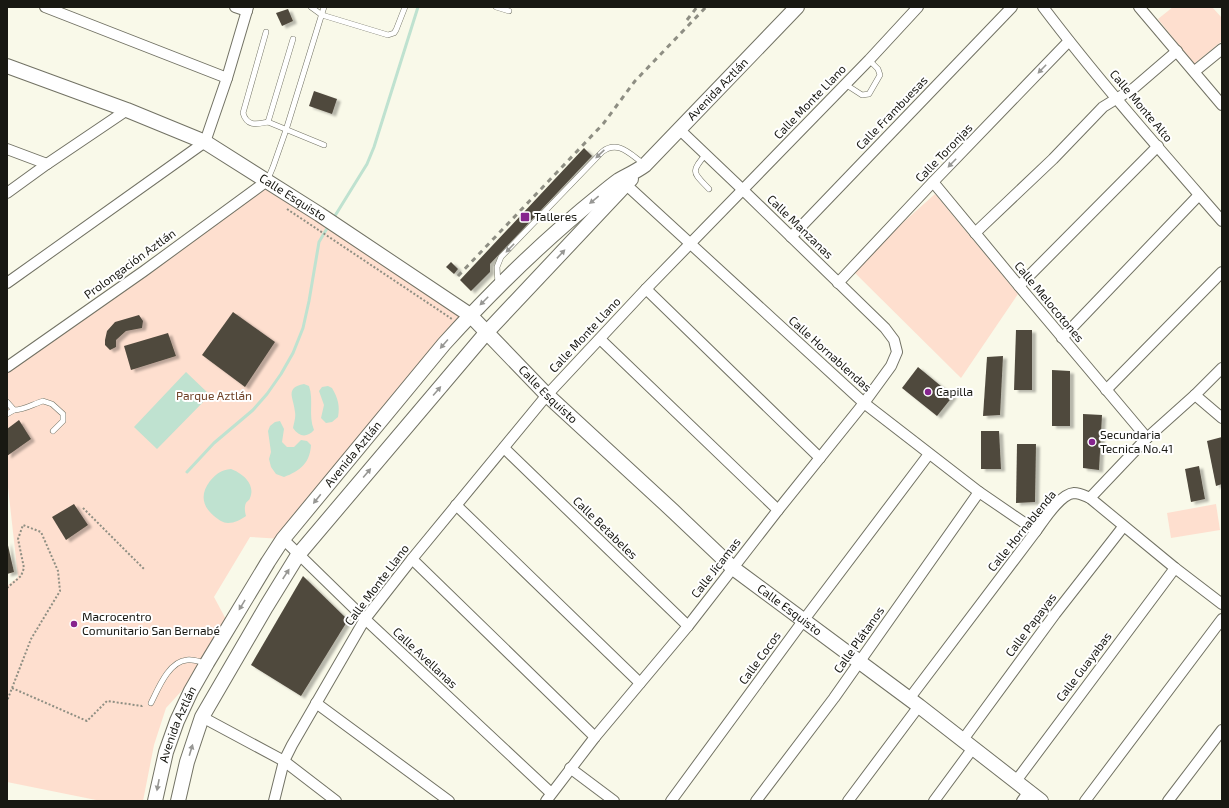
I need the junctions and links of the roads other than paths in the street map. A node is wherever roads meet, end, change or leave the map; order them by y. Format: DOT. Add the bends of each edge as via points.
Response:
graph roads {
  1 [pos="45,7"];
  2 [pos="235,7"];
  3 [pos="311,7"];
  4 [pos="324,7"];
  5 [pos="405,7"];
  6 [pos="496,7"];
  7 [pos="797,7"];
  8 [pos="918,7"];
  9 [pos="1012,7"];
  10 [pos="1043,7"];
  11 [pos="1139,7"];
  12 [pos="247,9"];
  13 [pos="509,11"];
  14 [pos="322,15"];
  15 [pos="266,32"];
  16 [pos="293,40"];
  17 [pos="1069,41"];
  18 [pos="1222,49"];
  19 [pos="1177,51"];
  20 [pos="868,60"];
  21 [pos="7,66"];
  22 [pos="1195,72"];
  23 [pos="227,78"];
  24 [pos="845,84"];
  25 [pos="1116,98"];
  26 [pos="1222,105"];
  27 [pos="127,110"];
  28 [pos="268,122"];
  29 [pos="286,130"];
  30 [pos="680,130"];
  31 [pos="205,142"];
  32 [pos="324,145"];
  33 [pos="1158,146"];
  34 [pos="7,149"];
  35 [pos="706,154"];
  36 [pos="47,164"];
  37 [pos="642,168"];
  38 [pos="267,181"];
  39 [pos="933,182"];
  40 [pos="623,183"];
  41 [pos="709,189"];
  42 [pos="743,190"];
  43 [pos="7,193"];
  44 [pos="1200,195"];
  45 [pos="1222,221"];
  46 [pos="562,226"];
  47 [pos="975,233"];
  48 [pos="791,237"];
  49 [pos="690,244"];
  50 [pos="1222,272"];
  51 [pos="7,283"];
  52 [pos="838,283"];
  53 [pos="499,286"];
  54 [pos="1018,286"];
  55 [pos="646,289"];
  56 [pos="474,325"];
  57 [pos="1062,338"];
  58 [pos="600,339"];
  59 [pos="896,346"];
  60 [pos="7,367"];
  61 [pos="1222,368"];
  62 [pos="1106,390"];
  63 [pos="548,395"];
  64 [pos="1195,395"];
  65 [pos="7,402"];
  66 [pos="864,403"];
  67 [pos="14,410"];
  68 [pos="7,414"];
  69 [pos="1222,418"];
  70 [pos="53,432"];
  71 [pos="1147,438"];
  72 [pos="504,448"];
  73 [pos="929,454"];
  74 [pos="820,458"];
  75 [pos="979,492"];
  76 [pos="1090,498"];
  77 [pos="456,505"];
  78 [pos="778,510"];
  79 [pos="1123,526"];
  80 [pos="1036,531"];
  81 [pos="283,539"];
  82 [pos="298,555"];
  83 [pos="412,559"];
  84 [pos="733,568"];
  85 [pos="1175,568"];
  86 [pos="1222,604"];
  87 [pos="364,619"];
  88 [pos="1222,619"];
  89 [pos="803,621"];
  90 [pos="688,626"];
  91 [pos="859,662"];
  92 [pos="207,663"];
  93 [pos="640,683"];
  94 [pos="316,702"];
  95 [pos="151,703"];
  96 [pos="914,703"];
  97 [pos="202,717"];
  98 [pos="1222,730"];
  99 [pos="595,736"];
  100 [pos="967,744"];
  101 [pos="284,761"];
  102 [pos="570,768"];
  103 [pos="1016,781"];
  104 [pos="1026,796"];
  105 [pos="548,797"];
  106 [pos="155,801"];
  107 [pos="178,801"];
  108 [pos="274,801"];
  109 [pos="336,801"];
  110 [pos="449,801"];
  111 [pos="614,801"];
  112 [pos="671,801"];
  113 [pos="756,801"];
  114 [pos="848,801"];
  115 [pos="934,801"];
  116 [pos="1040,801"];
  117 [pos="1085,801"];
  118 [pos="1168,801"];
  1 -- 23 [label="street"];
  2 -- 12 [label="street"];
  3 -- 14 [label="lane"];
  4 -- 14 [label="lane"];
  5 -- 14 [label="lane" via="396,30 388,35"];
  6 -- 13 [label="lane"];
  7 -- 30 [label="main road, Avenida Aztlán"];
  8 -- 20 [label="street, Calle Monte Llano"];
  9 -- 48 [label="street, Calle Frambuesas"];
  10 -- 17 [label="street, Calle Monte Alto"];
  11 -- 19 [label="street"];
  12 -- 23 [label="street"];
  14 -- 29 [label="lane"];
  15 -- 28 [label="lane" via="243,113 249,122"];
  16 -- 28 [label="lane"];
  17 -- 25 [label="street, Calle Monte Alto"];
  17 -- 39 [label="street, Calle Toronjas, one-way"];
  18 -- 22 [label="street"];
  19 -- 22 [label="street"];
  19 -- 25 [label="street" via="1134,88"];
  20 -- 24 [label="street, Calle Monte Llano"];
  20 -- 24 [label="lane" via="878,69 880,75 869,94 862,95"];
  21 -- 27 [label="main road, Calle Esquisto"];
  22 -- 26 [label="street"];
  23 -- 31 [label="street"];
  24 -- 42 [label="street, Calle Monte Llano"];
  25 -- 33 [label="street, Calle Monte Alto"];
  25 -- 47 [label="street" via="1102,107 1053,159"];
  27 -- 31 [label="main road, Calle Esquisto"];
  27 -- 36 [label="street"];
  28 -- 29 [label="lane"];
  29 -- 32 [label="lane"];
  29 -- 38 [label="lane"];
  30 -- 35 [label="street, Calle Manzanas"];
  30 -- 37 [label="main road, Avenida Aztlán"];
  31 -- 38 [label="main road, Calle Esquisto"];
  31 -- 51 [label="street"];
  33 -- 44 [label="street, Calle Monte Alto"];
  33 -- 54 [label="street"];
  34 -- 36 [label="street"];
  35 -- 41 [label="lane" via="695,167 695,171"];
  35 -- 42 [label="street, Calle Manzanas"];
  36 -- 43 [label="street"];
  37 -- 40 [label="main road, Avenida Aztlán"];
  37 -- 53 [label="lane, one-way" via="617,147 608,147 501,257 496,267"];
  38 -- 56 [label="main road, Calle Esquisto"];
  38 -- 60 [label="street, Prolongación Aztlán"];
  39 -- 47 [label="street, Calle Melocotones"];
  39 -- 52 [label="street, Calle Toronjas"];
  40 -- 46 [label="main road, Avenida Aztlán, one-way"];
  40 -- 49 [label="street, Calle Hornablendas"];
  56 -- 40 [label="main road, Avenida Aztlán, one-way"];
  42 -- 48 [label="street, Calle Manzanas"];
  42 -- 49 [label="street, Calle Monte Llano"];
  44 -- 45 [label="street, Calle Monte Alto"];
  44 -- 57 [label="street"];
  46 -- 53 [label="main road, Avenida Aztlán"];
  46 -- 56 [label="main road" via="553,246 539,264"];
  47 -- 54 [label="street, Calle Melocotones"];
  48 -- 52 [label="street, Calle Manzanas"];
  49 -- 55 [label="street, Calle Monte Llano"];
  49 -- 66 [label="street, Calle Hornablendas"];
  50 -- 62 [label="street"];
  52 -- 59 [label="street, Calle Manzanas" via="885,328"];
  53 -- 56 [label="main road, Avenida Aztlán, one-way"];
  54 -- 57 [label="street, Calle Melocotones"];
  55 -- 58 [label="street, Calle Monte Llano"];
  55 -- 74 [label="street"];
  56 -- 63 [label="main road, Calle Esquisto"];
  56 -- 81 [label="main road, Avenida Aztlán, one-way" via="439,350"];
  82 -- 56 [label="main road, Avenida Aztlán, one-way"];
  57 -- 62 [label="street, Calle Melocotones"];
  58 -- 63 [label="street, Calle Monte Llano"];
  58 -- 78 [label="street"];
  59 -- 66 [label="street, Calle Jícamas" via="891,366"];
  61 -- 64 [label="street"];
  62 -- 71 [label="street, Calle Melocotones"];
  63 -- 72 [label="street, Calle Monte Llano"];
  63 -- 84 [label="main road, Calle Esquisto"];
  64 -- 69 [label="street"];
  64 -- 71 [label="street"];
  65 -- 67 [label="lane"];
  66 -- 73 [label="street, Calle Hornablendas"];
  66 -- 74 [label="street, Calle Jícamas"];
  67 -- 68 [label="lane"];
  67 -- 70 [label="lane" via="43,401 52,404 63,414 63,421"];
  71 -- 76 [label="street"];
  72 -- 77 [label="street, Calle Monte Llano"];
  72 -- 90 [label="street, Calle Betabeles"];
  73 -- 75 [label="street, Calle Hornablendas"];
  73 -- 89 [label="street, Calle Cocos"];
  74 -- 78 [label="street, Calle Jícamas"];
  75 -- 80 [label="street, Calle Hornablendas"];
  75 -- 91 [label="street, Calle Plátanos"];
  76 -- 79 [label="street, Calle Hornablenda"];
  76 -- 80 [label="street, Calle Hornablenda" via="1075,493 1069,494 1057,504"];
  77 -- 83 [label="street, Calle Monte Llano"];
  77 -- 93 [label="street"];
  78 -- 84 [label="street, Calle Jícamas"];
  79 -- 85 [label="street, Calle Hornablenda"];
  79 -- 100 [label="street, Calle Papayas" via="1055,614"];
  80 -- 96 [label="street, Calle Hornablenda"];
  81 -- 82 [label="street, Calle Avellanas"];
  81 -- 92 [label="main road, Avenida Aztlán, one-way"];
  82 -- 87 [label="street, Calle Avellanas"];
  97 -- 82 [label="main road, Avenida Aztlán, one-way"];
  83 -- 87 [label="street, Calle Monte Llano"];
  83 -- 99 [label="street"];
  84 -- 89 [label="main road, Calle Esquisto"];
  84 -- 90 [label="street, Calle Jícamas"];
  85 -- 86 [label="street, Calle Hornablenda"];
  85 -- 103 [label="street, Calle Guayabas"];
  87 -- 94 [label="street, Calle Monte Llano"];
  87 -- 105 [label="street, Calle Avellanas"];
  88 -- 117 [label="street"];
  89 -- 91 [label="main road, Calle Esquisto"];
  89 -- 112 [label="street, Calle Cocos"];
  90 -- 93 [label="street, Calle Jícamas"];
  91 -- 96 [label="main road, Calle Esquisto"];
  91 -- 113 [label="street, Calle Plátanos"];
  92 -- 95 [label="lane" via="186,660 174,666 164,678"];
  92 -- 106 [label="main road, Avenida Aztlán, one-way" via="177,721 166,752"];
  93 -- 99 [label="street, Calle Jícamas"];
  94 -- 101 [label="street, Calle Monte Llano"];
  94 -- 110 [label="street"];
  96 -- 100 [label="main road, Calle Esquisto"];
  96 -- 114 [label="street, Calle Hornablenda"];
  97 -- 101 [label="street"];
  107 -- 97 [label="main road, Avenida Aztlán, one-way" via="187,762"];
  98 -- 118 [label="street"];
  99 -- 102 [label="street, Calle Jícamas"];
  100 -- 103 [label="main road, Calle Esquisto"];
  100 -- 115 [label="street, Calle Papayas"];
  101 -- 108 [label="street, Calle Monte Llano"];
  101 -- 109 [label="street"];
  102 -- 105 [label="street, Calle Jícamas"];
  102 -- 111 [label="street"];
  103 -- 104 [label="main road, Calle Esquisto"];
  104 -- 116 [label="main road, Calle Esquisto"];
}
